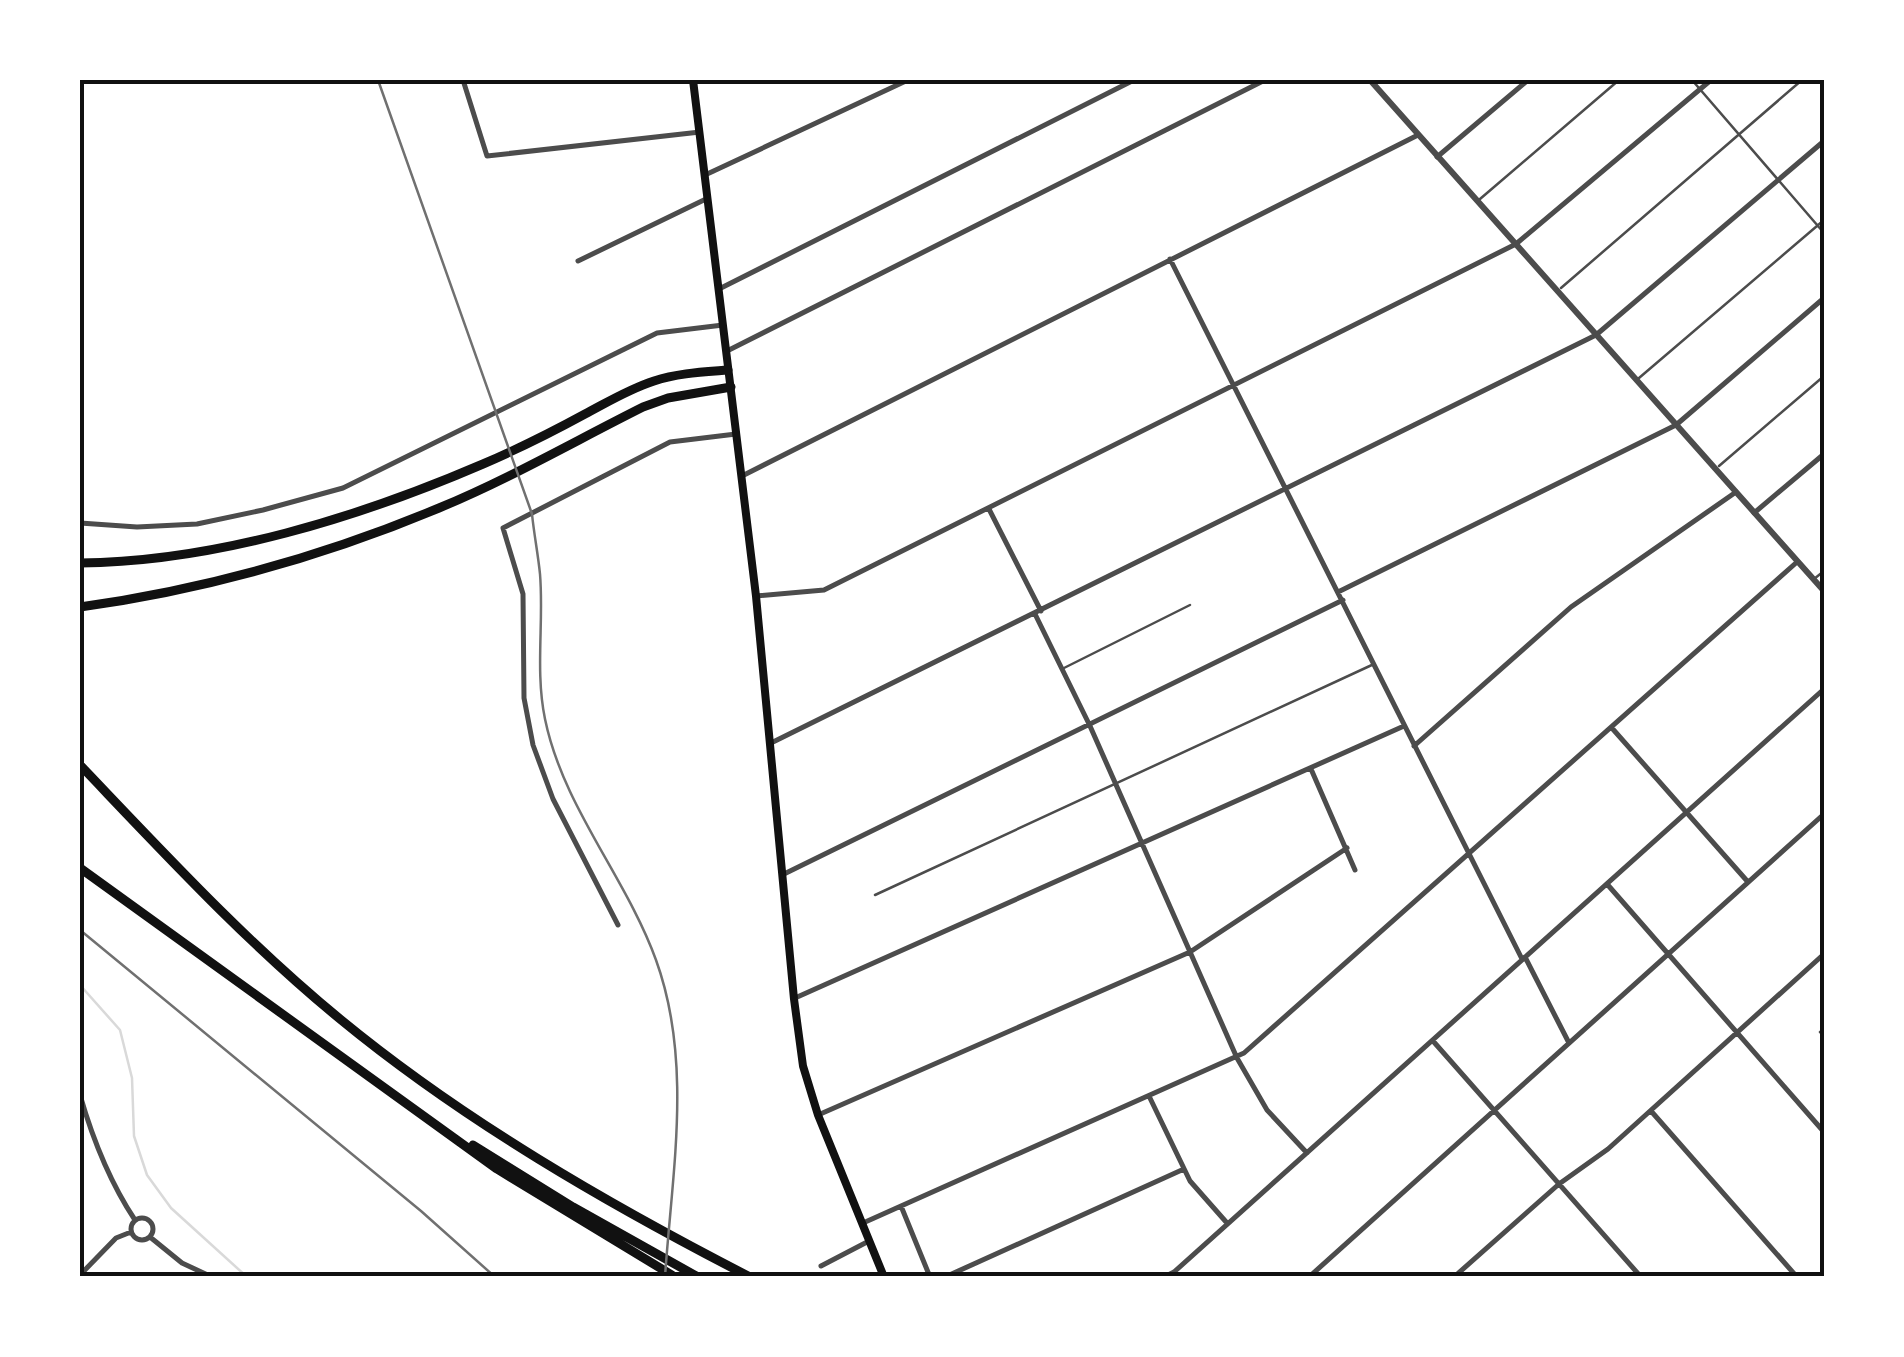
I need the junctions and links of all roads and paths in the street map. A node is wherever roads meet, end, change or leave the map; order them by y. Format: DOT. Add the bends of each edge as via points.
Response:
graph roads {
  1 [pos="463,80"];
  2 [pos="693,80"];
  3 [pos="908,80"];
  4 [pos="1134,80"];
  5 [pos="1265,80"];
  6 [pos="1370,80"];
  7 [pos="1528,80"];
  8 [pos="1619,80"];
  9 [pos="1692,80"];
  10 [pos="1711,80"];
  11 [pos="1802,80"];
  12 [pos="1700,90"];
  13 [pos="700,132"];
  14 [pos="1418,134"];
  15 [pos="1738,135"];
  16 [pos="1824,141"];
  17 [pos="1438,157"];
  18 [pos="705,175"];
  19 [pos="1778,180"];
  20 [pos="708,198"];
  21 [pos="1478,201"];
  22 [pos="1824,220"];
  23 [pos="1817,225"];
  24 [pos="1824,233"];
  25 [pos="1516,244"];
  26 [pos="1170,258"];
  27 [pos="578,261"];
  28 [pos="718,289"];
  29 [pos="1557,292"];
  30 [pos="1824,298"];
  31 [pos="723,326"];
  32 [pos="1596,335"];
  33 [pos="726,352"];
  34 [pos="728,370"];
  35 [pos="1824,376"];
  36 [pos="1636,380"];
  37 [pos="730,387"];
  38 [pos="1235,387"];
  39 [pos="1676,425"];
  40 [pos="736,434"];
  41 [pos="1824,454"];
  42 [pos="1716,468"];
  43 [pos="742,476"];
  44 [pos="1287,489"];
  45 [pos="1736,492"];
  46 [pos="989,509"];
  47 [pos="1754,513"];
  48 [pos="80,522"];
  49 [pos="1797,562"];
  50 [pos="80,563"];
  51 [pos="1824,571"];
  52 [pos="1814,580"];
  53 [pos="1338,592"];
  54 [pos="1824,592"];
  55 [pos="756,596"];
  56 [pos="1344,600"];
  57 [pos="1190,605"];
  58 [pos="80,607"];
  59 [pos="1038,613"];
  60 [pos="1375,664"];
  61 [pos="1062,670"];
  62 [pos="1824,689"];
  63 [pos="1090,726"];
  64 [pos="1404,726"];
  65 [pos="1611,726"];
  66 [pos="771,743"];
  67 [pos="1414,746"];
  68 [pos="80,765"];
  69 [pos="1311,770"];
  70 [pos="1116,786"];
  71 [pos="1686,813"];
  72 [pos="1824,814"];
  73 [pos="1142,844"];
  74 [pos="1346,848"];
  75 [pos="1469,854"];
  76 [pos="80,868"];
  77 [pos="1356,870"];
  78 [pos="784,874"];
  79 [pos="1748,882"];
  80 [pos="1607,884"];
  81 [pos="876,895"];
  82 [pos="618,925"];
  83 [pos="1190,952"];
  84 [pos="1668,954"];
  85 [pos="1824,954"];
  86 [pos="1523,958"];
  87 [pos="794,999"];
  88 [pos="1822,1030"];
  89 [pos="1737,1033"];
  90 [pos="1824,1037"];
  91 [pos="1433,1041"];
  92 [pos="1568,1043"];
  93 [pos="1237,1058"];
  94 [pos="80,1095"];
  95 [pos="1149,1096"];
  96 [pos="1494,1111"];
  97 [pos="1651,1111"];
  98 [pos="818,1115"];
  99 [pos="1824,1132"];
  100 [pos="1307,1153"];
  101 [pos="1184,1169"];
  102 [pos="1559,1184"];
  103 [pos="901,1206"];
  104 [pos="135,1220"];
  105 [pos="1227,1223"];
  106 [pos="861,1224"];
  107 [pos="130,1232"];
  108 [pos="150,1237"];
  109 [pos="869,1241"];
  110 [pos="642,1252"];
  111 [pos="1467,1265"];
  112 [pos="821,1266"];
  113 [pos="693,1274"];
  114 [pos="1471,1274"];
  115 [pos="80,1275"];
  116 [pos="212,1277"];
  117 [pos="676,1277"];
  118 [pos="750,1277"];
  119 [pos="884,1277"];
  120 [pos="930,1277"];
  121 [pos="945,1277"];
  122 [pos="1164,1277"];
  123 [pos="1309,1277"];
  124 [pos="1454,1277"];
  125 [pos="1641,1277"];
  126 [pos="1797,1277"];
  1 -- 13 [label="street" via="487,156"];
  2 -- 13 [label="main road"];
  3 -- 18 [label="street"];
  4 -- 28 [label="street"];
  5 -- 33 [label="street"];
  6 -- 14 [label="street"];
  7 -- 17 [label="street"];
  8 -- 21 [label="lane"];
  9 -- 12 [label="lane"];
  10 -- 12 [label="street"];
  11 -- 15 [label="lane"];
  12 -- 15 [label="lane"];
  12 -- 25 [label="street"];
  13 -- 18 [label="main road"];
  14 -- 17 [label="street"];
  14 -- 26 [label="street"];
  15 -- 19 [label="lane"];
  15 -- 29 [label="lane"];
  16 -- 19 [label="street"];
  17 -- 21 [label="street"];
  18 -- 20 [label="main road"];
  19 -- 23 [label="lane"];
  19 -- 32 [label="street"];
  20 -- 27 [label="street"];
  20 -- 28 [label="main road"];
  21 -- 25 [label="street"];
  22 -- 23 [label="lane"];
  23 -- 24 [label="lane"];
  23 -- 36 [label="lane"];
  25 -- 29 [label="street"];
  25 -- 38 [label="street"];
  26 -- 38 [label="street"];
  26 -- 43 [label="street"];
  28 -- 31 [label="main road"];
  29 -- 32 [label="street"];
  30 -- 39 [label="street"];
  31 -- 33 [label="main road"];
  31 -- 48 [label="street" via="657,332 343,488 198,524"];
  32 -- 36 [label="street"];
  32 -- 44 [label="street"];
  33 -- 34 [label="main road"];
  34 -- 37 [label="main road"];
  34 -- 50 [label="highway" via="640,386 484,464 372,507 164,558"];
  35 -- 42 [label="lane"];
  36 -- 39 [label="street"];
  37 -- 40 [label="main road"];
  37 -- 58 [label="highway" via="643,406 399,524 279,564"];
  38 -- 44 [label="street"];
  38 -- 46 [label="street"];
  39 -- 42 [label="street"];
  39 -- 53 [label="street"];
  40 -- 43 [label="main road"];
  40 -- 82 [label="street" via="670,442 503,528 523,594 524,698 533,746"];
  41 -- 47 [label="street"];
  42 -- 45 [label="street"];
  43 -- 55 [label="main road"];
  44 -- 53 [label="street"];
  44 -- 59 [label="street"];
  45 -- 47 [label="street"];
  45 -- 67 [label="street" via="1571,607"];
  46 -- 55 [label="street" via="824,590"];
  46 -- 59 [label="street"];
  47 -- 49 [label="street"];
  49 -- 52 [label="street"];
  49 -- 65 [label="street"];
  51 -- 52 [label="lane"];
  52 -- 54 [label="street"];
  53 -- 56 [label="street"];
  55 -- 66 [label="main road"];
  56 -- 60 [label="street"];
  56 -- 63 [label="street"];
  57 -- 61 [label="lane"];
  59 -- 61 [label="street"];
  59 -- 66 [label="street"];
  60 -- 64 [label="street"];
  60 -- 70 [label="lane"];
  61 -- 63 [label="street"];
  62 -- 71 [label="street"];
  63 -- 70 [label="street"];
  63 -- 78 [label="street"];
  64 -- 67 [label="street"];
  64 -- 69 [label="street"];
  65 -- 71 [label="street"];
  65 -- 75 [label="street"];
  66 -- 78 [label="main road"];
  67 -- 75 [label="street"];
  68 -- 118 [label="highway" via="230,920 342,1021 440,1093 642,1220"];
  69 -- 73 [label="street"];
  69 -- 74 [label="street"];
  70 -- 73 [label="street"];
  70 -- 81 [label="lane"];
  71 -- 79 [label="street"];
  71 -- 80 [label="street"];
  72 -- 79 [label="street"];
  73 -- 83 [label="street"];
  73 -- 87 [label="street"];
  74 -- 77 [label="street"];
  74 -- 83 [label="street"];
  75 -- 86 [label="street"];
  75 -- 93 [label="street"];
  76 -- 110 [label="highway" via="511,1178"];
  78 -- 87 [label="main road"];
  79 -- 84 [label="street"];
  80 -- 84 [label="street"];
  80 -- 86 [label="street"];
  83 -- 93 [label="street"];
  83 -- 98 [label="street"];
  84 -- 89 [label="street"];
  84 -- 92 [label="street"];
  85 -- 89 [label="street"];
  86 -- 91 [label="street"];
  86 -- 92 [label="street"];
  87 -- 98 [label="main road"];
  88 -- 90 [label="lane"];
  89 -- 97 [label="street"];
  89 -- 99 [label="street"];
  91 -- 96 [label="street"];
  91 -- 100 [label="street"];
  92 -- 96 [label="street"];
  93 -- 95 [label="street"];
  93 -- 100 [label="street" via="1267,1110"];
  94 -- 104 [label="street" via="115,1190"];
  95 -- 101 [label="street"];
  95 -- 103 [label="street"];
  96 -- 102 [label="street"];
  96 -- 123 [label="street"];
  97 -- 102 [label="street"];
  97 -- 126 [label="street"];
  98 -- 106 [label="main road"];
  100 -- 105 [label="street"];
  101 -- 105 [label="street"];
  101 -- 121 [label="street"];
  102 -- 111 [label="street"];
  102 -- 125 [label="street"];
  103 -- 106 [label="street"];
  103 -- 120 [label="street"];
  104 -- 107 [label="street"];
  104 -- 108 [label="street" via="152,1223"];
  105 -- 122 [label="street"];
  106 -- 109 [label="main road"];
  107 -- 108 [label="street" via="137,1240"];
  107 -- 115 [label="street"];
  108 -- 116 [label="street"];
  109 -- 112 [label="street"];
  109 -- 119 [label="main road"];
  110 -- 113 [label="highway"];
  110 -- 117 [label="highway"];
  111 -- 114 [label="street"];
  111 -- 124 [label="street"];
}
